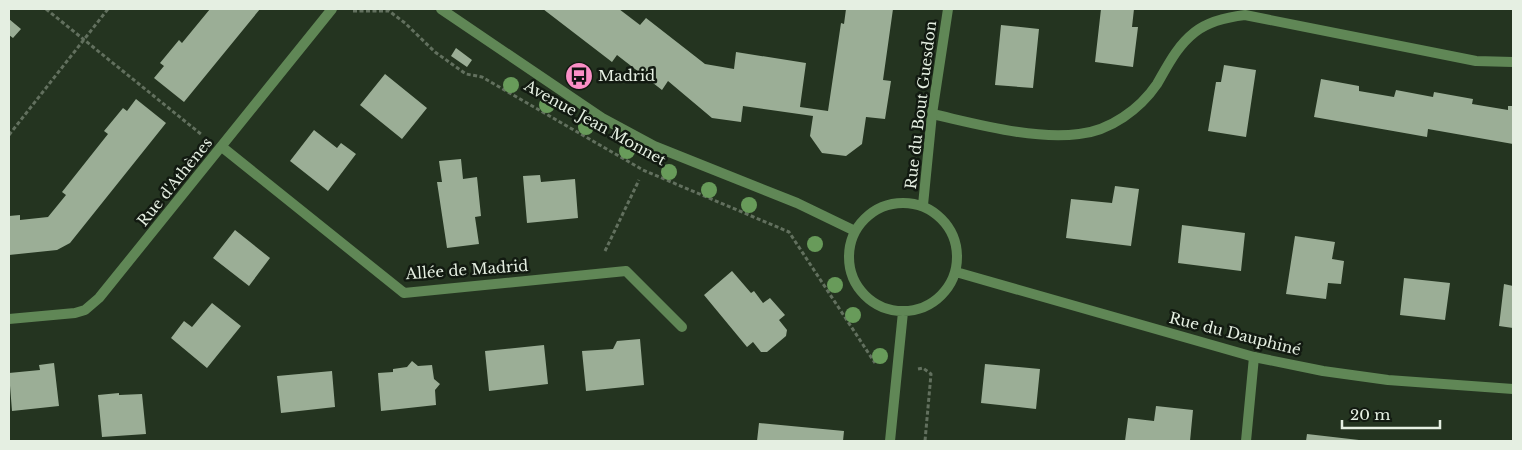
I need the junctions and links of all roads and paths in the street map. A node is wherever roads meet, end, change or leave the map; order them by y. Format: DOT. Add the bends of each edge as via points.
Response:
graph roads {
  1 [pos="46,9"];
  2 [pos="108,9"];
  3 [pos="332,9"];
  4 [pos="441,9"];
  5 [pos="948,9"];
  6 [pos="350,11"];
  7 [pos="84,39"];
  8 [pos="1513,62"];
  9 [pos="932,114"];
  10 [pos="9,135"];
  11 [pos="209,140"];
  12 [pos="222,147"];
  13 [pos="639,180"];
  14 [pos="923,205"];
  15 [pos="855,230"];
  16 [pos="956,272"];
  17 [pos="594,274"];
  18 [pos="903,312"];
  19 [pos="9,319"];
  20 [pos="682,327"];
  21 [pos="1254,356"];
  22 [pos="923,368"];
  23 [pos="879,369"];
  24 [pos="1513,390"];
  25 [pos="890,441"];
  26 [pos="925,441"];
  27 [pos="1246,441"];
  1 -- 7 [label="path"];
  2 -- 7 [label="path"];
  3 -- 12 [label="street, Rue d'Athènes"];
  4 -- 15 [label="street, Avenue Jean Monnet" via="611,123 654,146 797,203"];
  5 -- 9 [label="street, Rue du Bout Guesdon"];
  6 -- 23 [label="path, Avenue Jean Monnet" via="389,11 435,52 466,74 482,77 643,170 789,232"];
  7 -- 10 [label="path"];
  7 -- 11 [label="path"];
  8 -- 9 [label="street" via="1476,61 1245,15 1226,17 1195,32 1170,58 1156,85 1134,110 1112,124 1080,134 1054,135"];
  9 -- 14 [label="street, Rue du Bout Guesdon"];
  12 -- 17 [label="street, Allée de Madrid" via="404,293"];
  12 -- 19 [label="street, Rue d'Athènes" via="99,298 85,310"];
  13 -- 17 [label="path"];
  14 -- 15 [label="street" via="891,203 874,210"];
  14 -- 16 [label="street" via="940,216 953,234 958,253"];
  15 -- 18 [label="street" via="848,252 850,274 858,289 886,310"];
  16 -- 18 [label="street" via="947,290 936,301 918,310"];
  16 -- 21 [label="street, Rue du Dauphiné"];
  17 -- 20 [label="street, Allée de Madrid" via="626,271"];
  18 -- 25 [label="street"];
  21 -- 24 [label="street, Rue du Dauphiné" via="1323,371 1388,380"];
  21 -- 27 [label="street"];
  22 -- 26 [label="path" via="931,374"];
}
